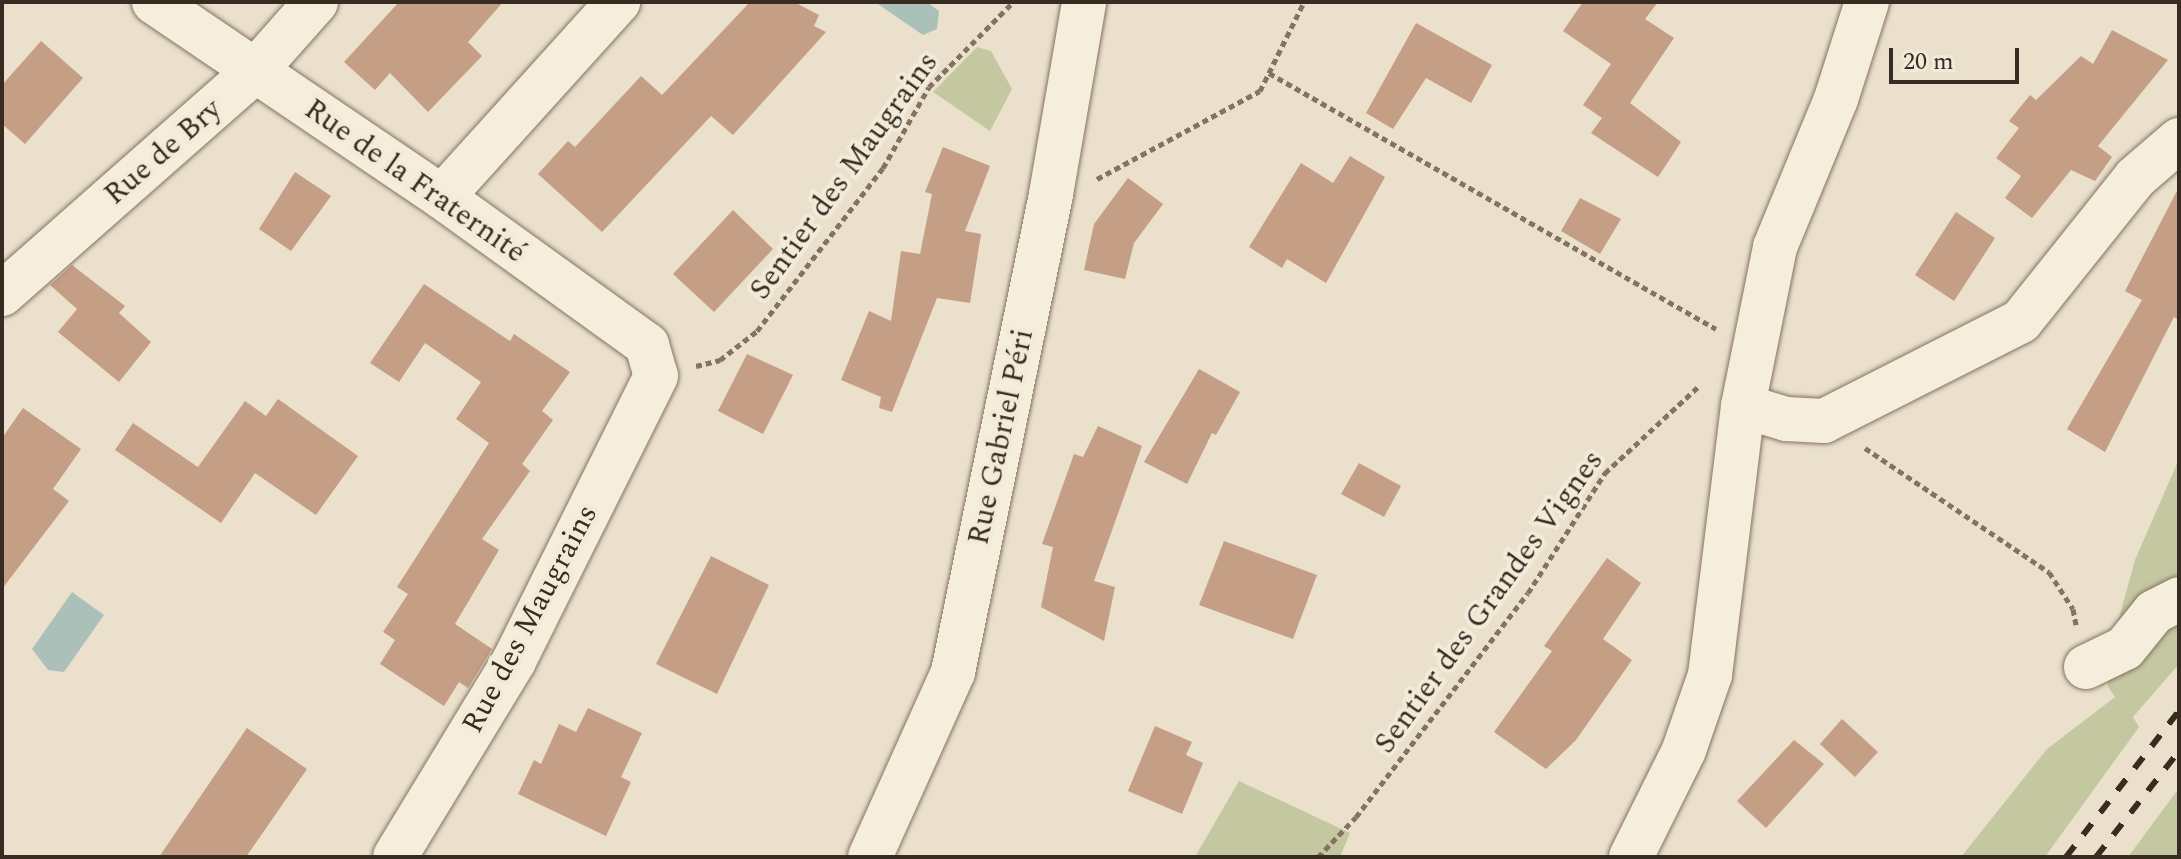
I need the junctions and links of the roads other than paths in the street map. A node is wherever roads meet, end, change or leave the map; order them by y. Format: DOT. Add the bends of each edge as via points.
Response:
graph roads {
  1 [pos="154,2"];
  2 [pos="316,2"];
  3 [pos="618,2"];
  4 [pos="1084,2"];
  5 [pos="1867,2"];
  6 [pos="255,71"];
  7 [pos="2179,140"];
  8 [pos="442,197"];
  9 [pos="2,294"];
  10 [pos="656,376"];
  11 [pos="1745,393"];
  12 [pos="2179,599"];
  13 [pos="2086,667"];
  14 [pos="395,857"];
  15 [pos="870,857"];
  16 [pos="1631,857"];
  1 -- 6 [label="street, Rue de la Fraternité"];
  2 -- 6 [label="street, Rue de Bry"];
  3 -- 8 [label="street"];
  4 -- 15 [label="street, Rue Gabriel Péri" via="1051,194 953,672"];
  5 -- 11 [label="street" via="1836,99 1775,247"];
  6 -- 8 [label="street, Rue de la Fraternité"];
  6 -- 9 [label="street, Rue de Bry"];
  7 -- 11 [label="street" via="2135,178 2021,321 1824,421 1786,419"];
  8 -- 10 [label="street, Rue de la Fraternité" via="647,345"];
  10 -- 14 [label="street, Rue des Maugrains" via="514,661"];
  11 -- 16 [label="street" via="1710,675 1684,750"];
  12 -- 13 [label="street" via="2154,612 2125,648"];
}
